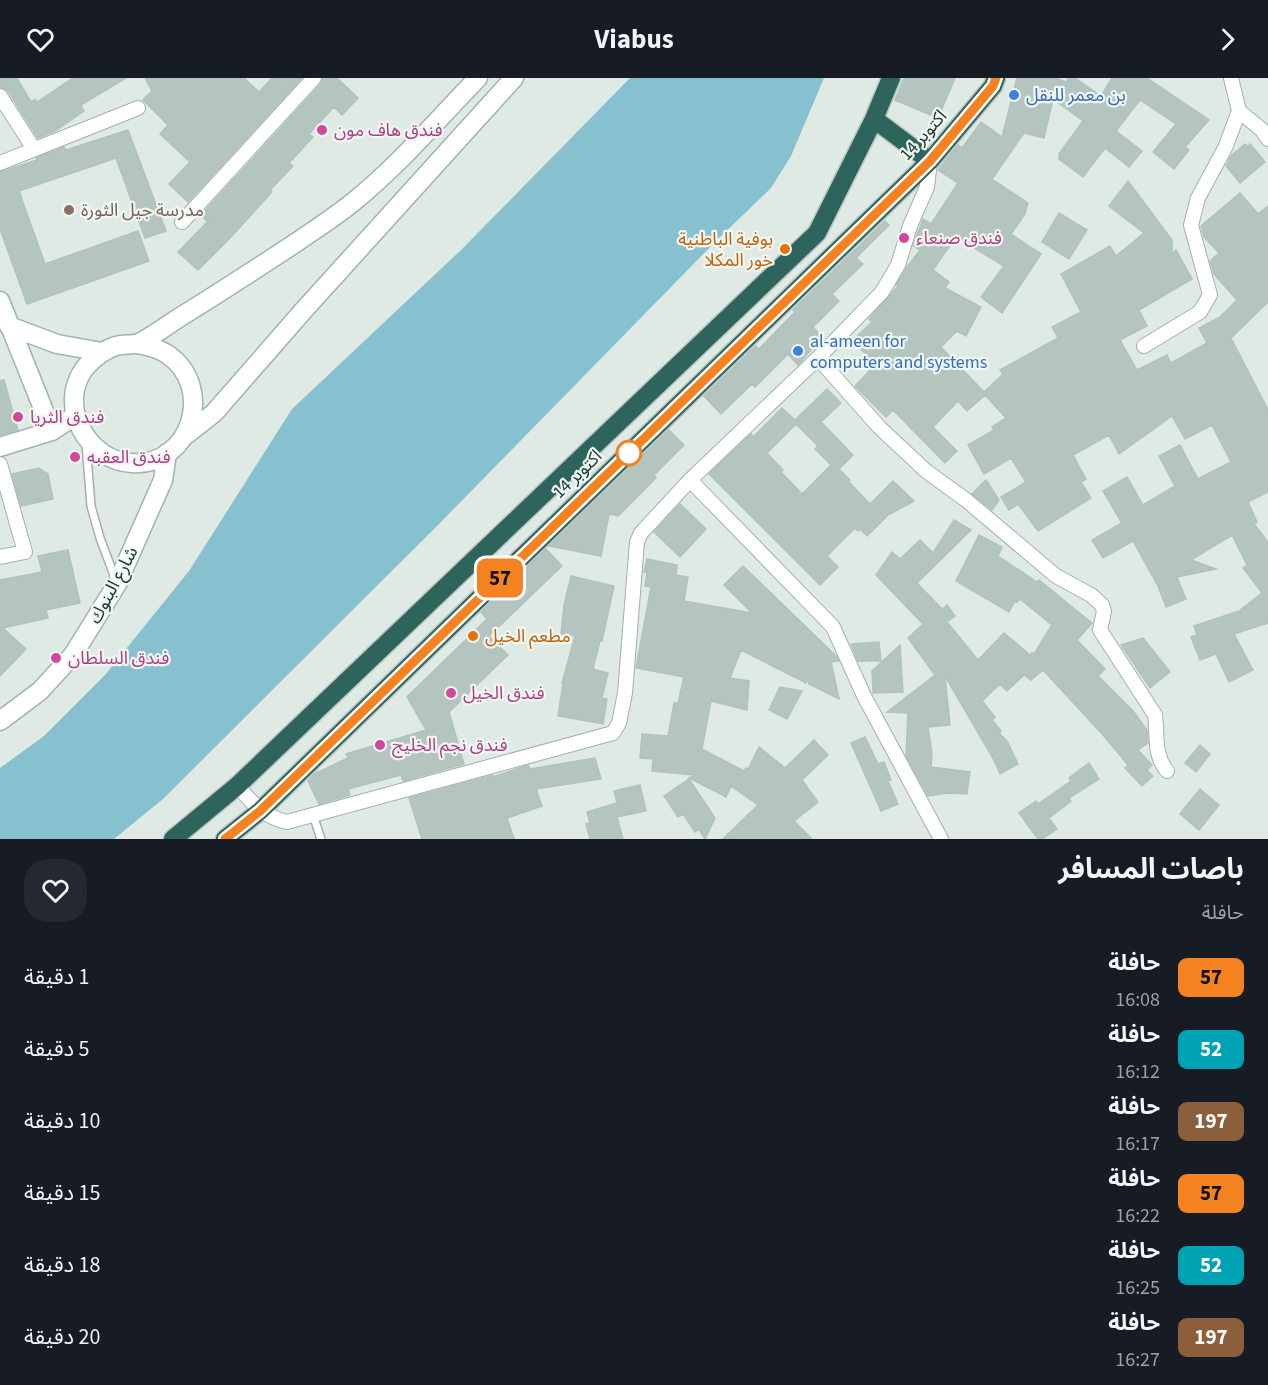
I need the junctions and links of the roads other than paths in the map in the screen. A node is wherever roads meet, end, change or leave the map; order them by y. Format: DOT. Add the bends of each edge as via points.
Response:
graph roads {
  1 [pos="314,78"];
  2 [pos="478,78"];
  3 [pos="514,78"];
  4 [pos="891,78"];
  5 [pos="996,78"];
  6 [pos="1231,78"];
  7 [pos="0,96"];
  8 [pos="138,108"];
  9 [pos="1239,111"];
  10 [pos="874,119"];
  11 [pos="1266,134"];
  12 [pos="34,149"];
  13 [pos="930,161"];
  14 [pos="0,163"];
  15 [pos="182,222"];
  16 [pos="0,301"];
  17 [pos="9,326"];
  18 [pos="137,344"];
  19 [pos="1144,346"];
  20 [pos="102,352"];
  21 [pos="818,358"];
  22 [pos="75,415"];
  23 [pos="52,431"];
  24 [pos="183,438"];
  25 [pos="86,439"];
  26 [pos="0,447"];
  27 [pos="167,453"];
  28 [pos="0,464"];
  29 [pos="690,480"];
  30 [pos="0,557"];
  31 [pos="117,584"];
  32 [pos="0,721"];
  33 [pos="1167,771"];
  34 [pos="237,786"];
  35 [pos="260,811"];
  36 [pos="313,815"];
  37 [pos="173,839"];
  38 [pos="225,839"];
  39 [pos="321,839"];
  40 [pos="942,839"];
  1 -- 15 [label="street"];
  2 -- 18 [label="main road" via="351,203"];
  3 -- 24 [label="main road" via="214,413"];
  4 -- 10 [label="highway"];
  5 -- 13 [label="highway, 14 اكتوبر"];
  6 -- 9 [label="street"];
  7 -- 12 [label="street"];
  8 -- 12 [label="street"];
  9 -- 11 [label="street"];
  9 -- 19 [label="street" via="1225,148 1198,198 1191,225 1210,296 1200,312"];
  10 -- 13 [label="highway"];
  10 -- 34 [label="highway" via="817,233"];
  12 -- 14 [label="street"];
  13 -- 21 [label="street" via="927,188 898,265 882,292"];
  13 -- 35 [label="highway, 14 اكتوبر"];
  16 -- 17 [label="main road"];
  17 -- 20 [label="main road" via="57,344"];
  17 -- 23 [label="main road"];
  18 -- 20 [label="main road" via="119,345"];
  18 -- 24 [label="main road" via="167,354 188,378 194,409"];
  20 -- 22 [label="main road" via="78,382"];
  21 -- 29 [label="street"];
  21 -- 33 [label="street" via="879,427 926,471 1056,576 1102,605 1100,630 1155,715 1156,744"];
  22 -- 23 [label="main road"];
  22 -- 25 [label="main road"];
  23 -- 26 [label="main road"];
  24 -- 27 [label="main road"];
  25 -- 27 [label="main road" via="98,452 133,464"];
  25 -- 31 [label="lane" via="91,506"];
  27 -- 31 [label="main road, شارع البنوك" via="163,480"];
  28 -- 30 [label="street" via="25,552"];
  29 -- 36 [label="street" via="637,542 626,693 620,723 613,733"];
  29 -- 40 [label="street" via="833,627 864,696"];
  31 -- 32 [label="main road, شارع البنوك" via="73,655 40,691"];
  34 -- 35 [label="street"];
  34 -- 37 [label="highway"];
  35 -- 36 [label="street" via="287,822"];
  35 -- 38 [label="highway, 14 اكتوبر"];
  36 -- 39 [label="lane"];
}
